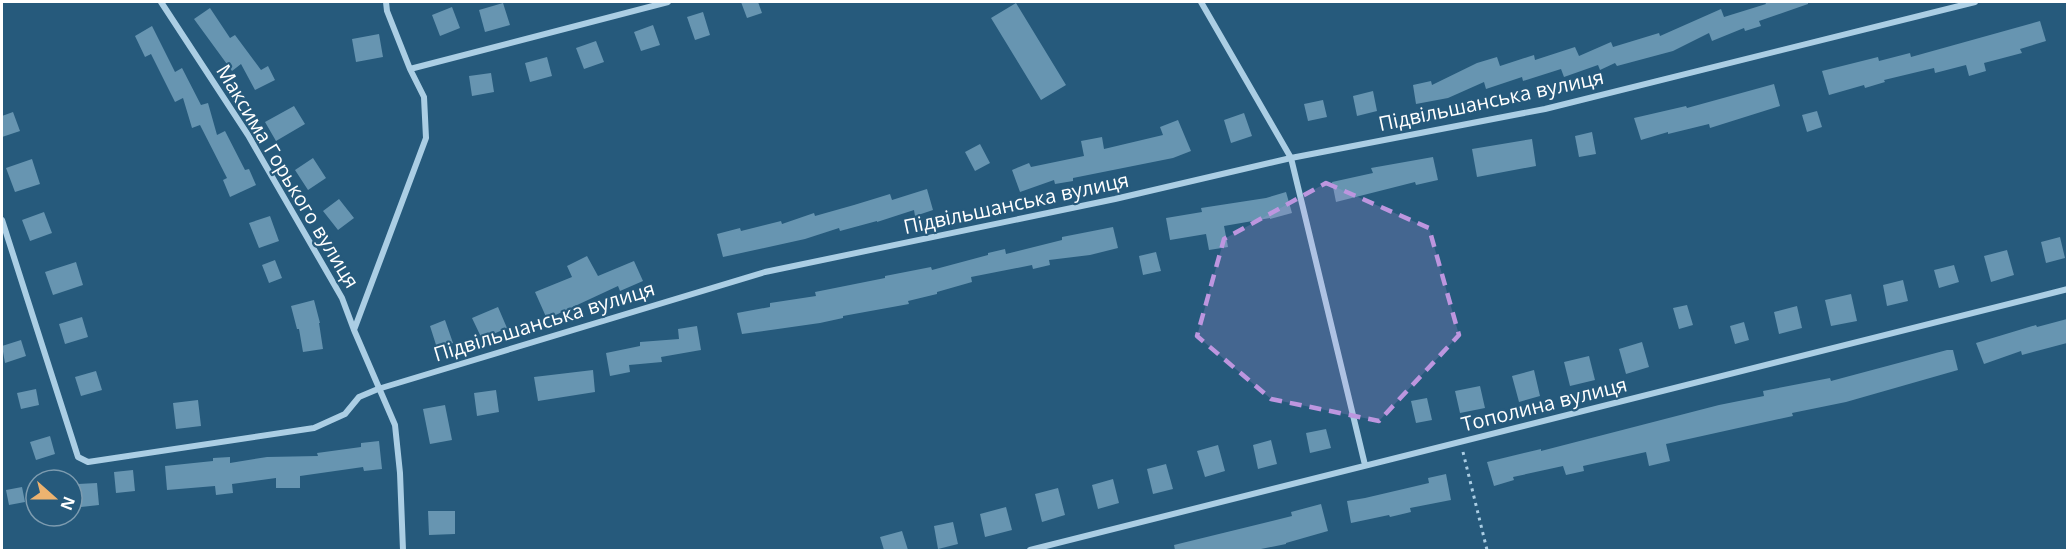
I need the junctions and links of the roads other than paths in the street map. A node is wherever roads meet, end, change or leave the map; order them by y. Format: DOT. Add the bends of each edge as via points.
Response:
graph roads {
  1 [pos="160,2"];
  2 [pos="386,2"];
  3 [pos="668,2"];
  4 [pos="1201,2"];
  5 [pos="1975,2"];
  6 [pos="410,69"];
  7 [pos="1292,158"];
  8 [pos="2,220"];
  9 [pos="2067,289"];
  10 [pos="354,330"];
  11 [pos="378,389"];
  12 [pos="1365,465"];
  13 [pos="403,550"];
  14 [pos="1030,550"];
  1 -- 10 [label="street, Максима Горького вулиця" via="248,135 342,298"];
  2 -- 6 [label="street"];
  3 -- 6 [label="street"];
  4 -- 7 [label="street"];
  5 -- 7 [label="street, Підвільшанська вулиця" via="1545,109"];
  6 -- 10 [label="street" via="424,97 426,138"];
  7 -- 11 [label="street, Підвільшанська вулиця" via="765,272"];
  7 -- 12 [label="street"];
  8 -- 11 [label="street, Підвільшанська вулиця" via="78,458 88,462 314,428 345,414 359,397"];
  9 -- 12 [label="street, Тополина вулиця"];
  10 -- 11 [label="street, Максима Горького вулиця"];
  11 -- 13 [label="street, Максима Горького вулиця" via="394,425"];
  12 -- 14 [label="street, Тополина вулиця"];
}
